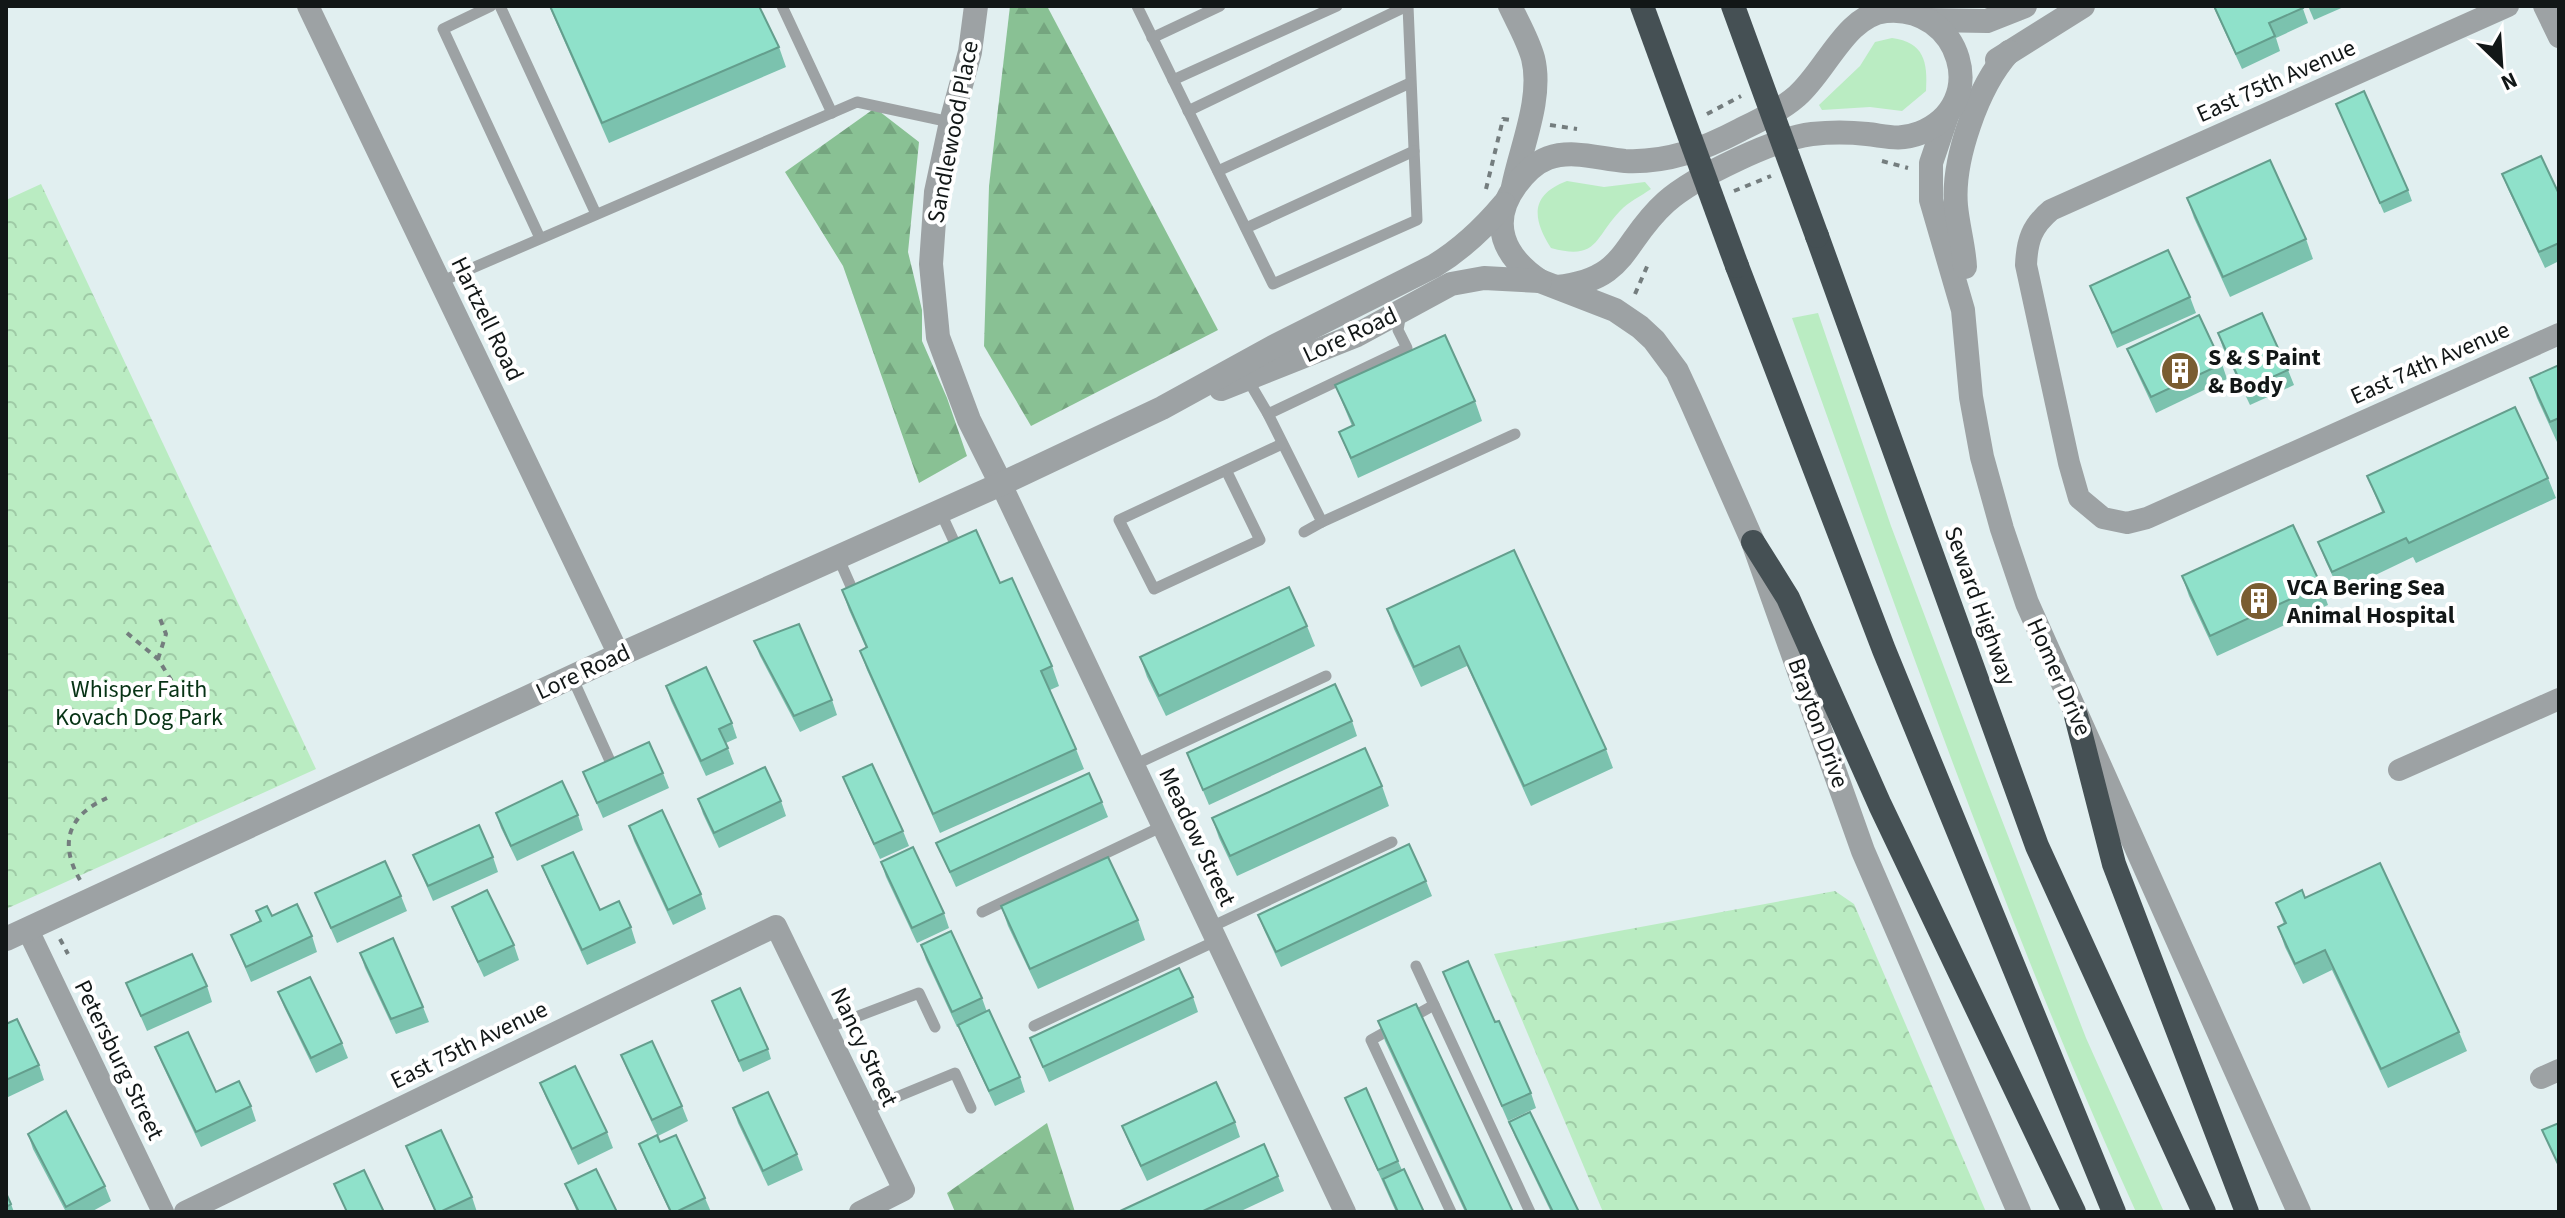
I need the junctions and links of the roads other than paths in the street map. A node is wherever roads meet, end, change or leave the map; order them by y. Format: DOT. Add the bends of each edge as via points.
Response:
graph roads {
  1 [pos="308,6"];
  2 [pos="491,6"];
  3 [pos="500,6"];
  4 [pos="782,6"];
  5 [pos="976,6"];
  6 [pos="1137,6"];
  7 [pos="1220,6"];
  8 [pos="1337,6"];
  9 [pos="1407,6"];
  10 [pos="1510,6"];
  11 [pos="1642,6"];
  12 [pos="1733,6"];
  13 [pos="2025,6"];
  14 [pos="2083,6"];
  15 [pos="2508,6"];
  16 [pos="2544,6"];
  17 [pos="1913,13"];
  18 [pos="2559,37"];
  19 [pos="1152,38"];
  20 [pos="2009,52"];
  21 [pos="1173,80"];
  22 [pos="1410,83"];
  23 [pos="1952,104"];
  24 [pos="1188,111"];
  25 [pos="832,113"];
  26 [pos="951,122"];
  27 [pos="1414,151"];
  28 [pos="1218,171"];
  29 [pos="1501,196"];
  30 [pos="596,214"];
  31 [pos="1246,228"];
  32 [pos="540,238"];
  33 [pos="440,282"];
  34 [pos="1548,284"];
  35 [pos="1963,310"];
  36 [pos="1401,312"];
  37 [pos="2559,334"];
  38 [pos="1248,380"];
  39 [pos="1162,408"];
  40 [pos="1268,414"];
  41 [pos="1515,434"];
  42 [pos="1282,444"];
  43 [pos="1226,470"];
  44 [pos="1001,484"];
  45 [pos="940,511"];
  46 [pos="2147,518"];
  47 [pos="1322,522"];
  48 [pos="1304,532"];
  49 [pos="1753,542"];
  50 [pos="838,557"];
  51 [pos="947,559"];
  52 [pos="870,594"];
  53 [pos="619,655"];
  54 [pos="1326,676"];
  55 [pos="572,677"];
  56 [pos="2559,699"];
  57 [pos="2076,716"];
  58 [pos="610,761"];
  59 [pos="1134,765"];
  60 [pos="2399,770"];
  61 [pos="1163,826"];
  62 [pos="1392,842"];
  63 [pos="982,912"];
  64 [pos="776,926"];
  65 [pos="17,934"];
  66 [pos="1214,934"];
  67 [pos="1416,966"];
  68 [pos="1434,1005"];
  69 [pos="1034,1026"];
  70 [pos="935,1027"];
  71 [pos="827,1028"];
  72 [pos="971,1108"];
  73 [pos="865,1110"];
  74 [pos="163,1212"];
  75 [pos="185,1212"];
  76 [pos="860,1212"];
  77 [pos="1344,1212"];
  78 [pos="1451,1212"];
  79 [pos="1530,1212"];
  80 [pos="2019,1212"];
  81 [pos="2074,1212"];
  82 [pos="2114,1212"];
  83 [pos="2204,1212"];
  84 [pos="2247,1212"];
  85 [pos="2299,1212"];
  1 -- 33 [label="street, Hartzell Road"];
  2 -- 32 [label="lane" via="443,29"];
  3 -- 30 [label="lane"];
  4 -- 25 [label="lane"];
  5 -- 26 [label="street, Sandlewood Place"];
  6 -- 19 [label="lane"];
  7 -- 19 [label="lane"];
  8 -- 21 [label="lane"];
  9 -- 22 [label="lane"];
  9 -- 24 [label="lane"];
  10 -- 29 [label="street" via="1532,55 1536,83 1521,148"];
  11 -- 82 [label="highway, bridge" via="1884,650"];
  12 -- 83 [label="highway, Seward Highway, bridge" via="2037,846"];
  13 -- 17 [label="street, Lore Road" via="1987,21"];
  14 -- 20 [label="street"];
  15 -- 46 [label="street, East 75th Avenue" via="2064,204 2038,221 2027,240 2026,265 2079,498 2103,518 2127,523"];
  16 -- 18 [label="street"];
  17 -- 23 [label="street" via="1943,32 1956,51 1961,72"];
  17 -- 29 [label="street, Lore Road" via="1883,11 1864,18 1797,96 1699,149 1646,161 1561,155 1539,163"];
  19 -- 21 [label="lane"];
  20 -- 23 [label="street"];
  20 -- 35 [label="street" via="1988,82 1956,172"];
  21 -- 24 [label="lane"];
  22 -- 27 [label="lane"];
  22 -- 28 [label="lane"];
  23 -- 34 [label="street" via="1929,129 1906,138 1826,132 1755,153 1665,203 1612,268 1580,284"];
  23 -- 35 [label="street, Homer Drive" via="1935,145 1929,183"];
  24 -- 28 [label="lane"];
  25 -- 26 [label="lane" via="857,102"];
  25 -- 30 [label="lane"];
  26 -- 44 [label="street, Sandlewood Place" via="936,192 931,264 938,337 969,420"];
  27 -- 31 [label="lane"];
  27 -- 31 [label="lane" via="1417,220 1273,284"];
  28 -- 31 [label="lane"];
  29 -- 34 [label="street" via="1506,245 1522,268"];
  29 -- 39 [label="street, Lore Road" via="1481,231 1446,259"];
  30 -- 32 [label="lane"];
  32 -- 33 [label="lane"];
  33 -- 53 [label="street, Hartzell Road"];
  34 -- 36 [label="street, Lore Road" via="1463,280"];
  34 -- 49 [label="street, Brayton Drive" via="1615,310 1666,354"];
  35 -- 57 [label="street, Homer Drive" via="1976,427 2002,529"];
  36 -- 38 [label="street, Lore Road"];
  36 -- 40 [label="lane" via="1398,330 1407,348"];
  37 -- 46 [label="street, East 74th Avenue"];
  38 -- 39 [label="street, Lore Road"];
  38 -- 40 [label="lane"];
  39 -- 44 [label="street, Lore Road"];
  40 -- 42 [label="lane"];
  41 -- 47 [label="lane"];
  42 -- 43 [label="lane"];
  42 -- 47 [label="lane"];
  43 -- 43 [label="lane" via="1119,520 1154,589 1260,540"];
  44 -- 45 [label="street, Lore Road"];
  44 -- 59 [label="street, Meadow Street"];
  45 -- 50 [label="street, Lore Road"];
  45 -- 51 [label="lane" via="961,556"];
  47 -- 48 [label="lane"];
  49 -- 80 [label="street, Brayton Drive" via="1863,851"];
  49 -- 81 [label="highway" via="1788,598 1880,805"];
  50 -- 52 [label="lane" via="858,603"];
  50 -- 53 [label="street, Lore Road"];
  53 -- 55 [label="street, Lore Road"];
  54 -- 59 [label="lane"];
  55 -- 58 [label="lane"];
  55 -- 65 [label="street, Lore Road"];
  56 -- 60 [label="street"];
  57 -- 84 [label="highway" via="2114,864"];
  57 -- 85 [label="street, Homer Drive"];
  59 -- 61 [label="street, Meadow Street"];
  61 -- 63 [label="lane"];
  61 -- 66 [label="street, Meadow Street"];
  62 -- 66 [label="lane"];
  64 -- 71 [label="street, Nancy Street"];
  64 -- 75 [label="street, East 75th Avenue"];
  65 -- 74 [label="street, Petersburg Street"];
  66 -- 69 [label="lane"];
  66 -- 77 [label="street, Meadow Street"];
  67 -- 68 [label="lane"];
  68 -- 78 [label="lane" via="1371,1040"];
  68 -- 79 [label="lane"];
  70 -- 71 [label="lane" via="919,993"];
  71 -- 73 [label="street, Nancy Street"];
  72 -- 73 [label="lane" via="955,1073"];
  73 -- 76 [label="street, Nancy Street" via="904,1190"];
}
